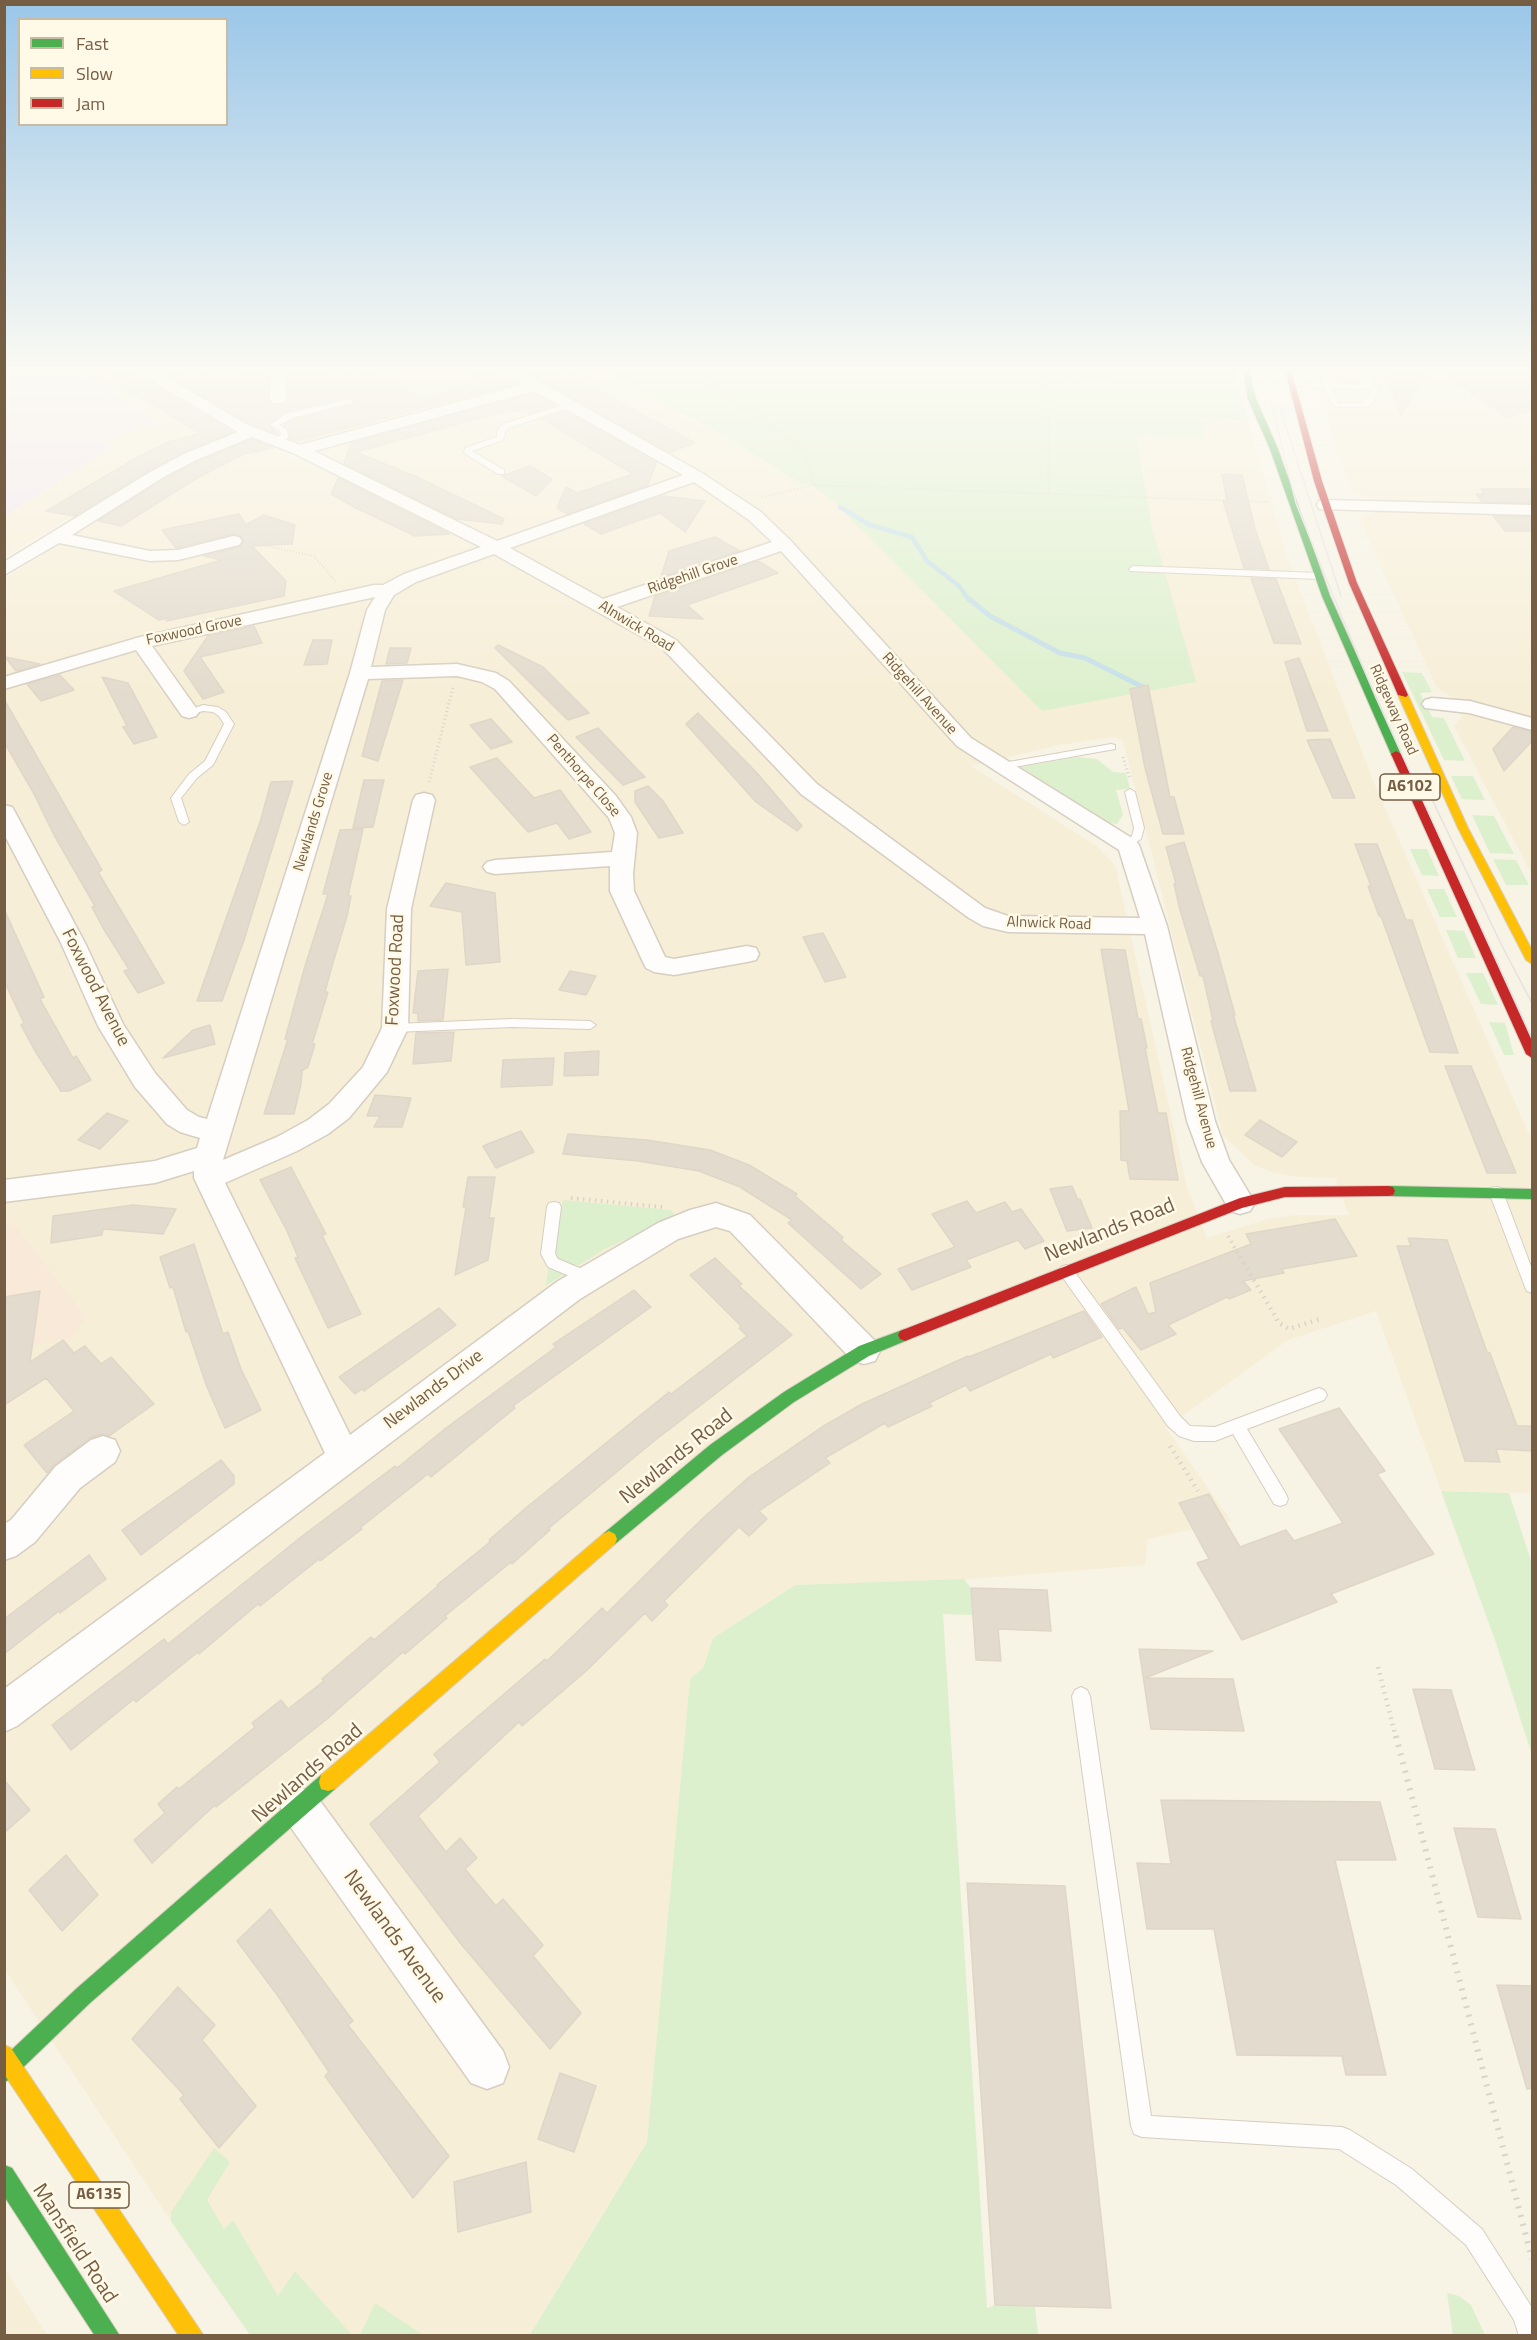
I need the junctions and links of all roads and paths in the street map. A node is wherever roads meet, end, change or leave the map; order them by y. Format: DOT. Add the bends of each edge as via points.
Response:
graph roads {
  1 [pos="149,479"];
  2 [pos="358,479"];
  3 [pos="687,479"];
  4 [pos="701,479"];
  5 [pos="812,479"];
  6 [pos="1048,479"];
  7 [pos="1284,479"];
  8 [pos="1319,479"];
  9 [pos="813,485"];
  10 [pos="1048,494"];
  11 [pos="1273,502"];
  12 [pos="738,504"];
  13 [pos="1326,505"];
  14 [pos="1533,510"];
  15 [pos="56,537"];
  16 [pos="233,541"];
  17 [pos="784,544"];
  18 [pos="495,547"];
  19 [pos="1133,569"];
  20 [pos="4,570"];
  21 [pos="1318,576"];
  22 [pos="337,583"];
  23 [pos="387,591"];
  24 [pos="602,606"];
  25 [pos="140,643"];
  26 [pos="458,670"];
  27 [pos="360,674"];
  28 [pos="4,683"];
  29 [pos="1432,705"];
  30 [pos="189,712"];
  31 [pos="1533,724"];
  32 [pos="1111,747"];
  33 [pos="1003,766"];
  34 [pos="1130,792"];
  35 [pos="424,800"];
  36 [pos="4,812"];
  37 [pos="184,822"];
  38 [pos="1127,845"];
  39 [pos="624,858"];
  40 [pos="495,867"];
  41 [pos="1155,926"];
  42 [pos="747,954"];
  43 [pos="1533,960"];
  44 [pos="590,1024"];
  45 [pos="395,1028"];
  46 [pos="1533,1054"];
  47 [pos="211,1157"];
  48 [pos="4,1191"];
  49 [pos="1496,1192"];
  50 [pos="1533,1194"];
  51 [pos="567,1198"];
  52 [pos="1240,1203"];
  53 [pos="554,1207"];
  54 [pos="667,1208"];
  55 [pos="1215,1212"];
  56 [pos="1066,1272"];
  57 [pos="589,1278"];
  58 [pos="1533,1287"];
  59 [pos="1320,1319"];
  60 [pos="864,1351"];
  61 [pos="1319,1395"];
  62 [pos="1169,1414"];
  63 [pos="1237,1427"];
  64 [pos="103,1450"];
  65 [pos="344,1457"];
  66 [pos="1198,1491"];
  67 [pos="1280,1499"];
  68 [pos="4,1544"];
  69 [pos="1378,1667"];
  70 [pos="1082,1696"];
  71 [pos="4,1713"];
  72 [pos="301,1808"];
  73 [pos="7,2064"];
  74 [pos="487,2067"];
  75 [pos="4,2176"];
  76 [pos="1533,2259"];
  77 [pos="109,2336"];
  78 [pos="193,2336"];
  79 [pos="1531,2336"];
  1 -- 15 [label="street"];
  2 -- 18 [label="street, Alnwick Road"];
  3 -- 18 [label="street"];
  4 -- 12 [label="street, Ridgehill Avenue"];
  5 -- 9 [label="path"];
  6 -- 10 [label="path"];
  7 -- 21 [label="main road, Ridgeway Road / A6102"];
  8 -- 13 [label="main road, Ridgeway Road / A6102"];
  9 -- 10 [label="path"];
  9 -- 12 [label="path"];
  10 -- 11 [label="path"];
  12 -- 17 [label="street, Ridgehill Avenue"];
  13 -- 14 [label="street"];
  13 -- 43 [label="main road, Ridgeway Road / A6102" via="1353,583 1405,702 1463,828"];
  15 -- 16 [label="street" via="150,556 178,555"];
  15 -- 20 [label="street"];
  16 -- 22 [label="path" via="314,556"];
  17 -- 24 [label="street, Ridgehill Grove"];
  17 -- 33 [label="street, Ridgehill Avenue" via="956,735"];
  18 -- 23 [label="street" via="410,578"];
  18 -- 24 [label="street, Alnwick Road"];
  19 -- 21 [label="lane"];
  21 -- 46 [label="main road, Ridgeway Road / A6102"];
  23 -- 25 [label="street, Foxwood Grove"];
  23 -- 27 [label="street, Newlands Grove" via="376,610"];
  24 -- 41 [label="street, Alnwick Road" via="675,649 809,789 976,912 1008,924"];
  25 -- 28 [label="street, Foxwood Grove"];
  25 -- 30 [label="street"];
  26 -- 27 [label="street, Penthorpe Close"];
  26 -- 35 [label="path"];
  26 -- 39 [label="street, Penthorpe Close" via="489,677 502,685 608,801 626,833"];
  27 -- 47 [label="street, Newlands Grove"];
  29 -- 31 [label="street" via="1470,707"];
  30 -- 37 [label="lane" via="214,710 223,714 229,724 209,763 176,798"];
  32 -- 33 [label="lane"];
  32 -- 34 [label="path" via="1118,741 1133,789"];
  33 -- 38 [label="street, Ridgehill Avenue"];
  34 -- 38 [label="lane" via="1139,828 1137,837"];
  35 -- 45 [label="street, Foxwood Road" via="399,909"];
  36 -- 47 [label="street, Foxwood Avenue" via="73,943 111,1026 145,1080 177,1116 204,1129"];
  38 -- 41 [label="street, Ridgehill Avenue"];
  39 -- 40 [label="street"];
  39 -- 42 [label="street, Penthorpe Close" via="622,891 655,962 674,968"];
  41 -- 52 [label="street, Ridgehill Avenue" via="1201,1121 1216,1162"];
  44 -- 45 [label="lane"];
  45 -- 47 [label="street, Foxwood Road" via="375,1072 339,1111 318,1127 287,1144"];
  47 -- 48 [label="street, Foxwood Road" via="155,1172"];
  47 -- 65 [label="street"];
  49 -- 50 [label="main road, Newlands Road"];
  49 -- 52 [label="main road, Newlands Road" via="1320,1190 1285,1192"];
  49 -- 58 [label="lane"];
  51 -- 54 [label="path"];
  52 -- 55 [label="main road, Newlands Road"];
  53 -- 57 [label="lane" via="548,1254 554,1263"];
  55 -- 56 [label="main road, Newlands Road"];
  55 -- 59 [label="path" via="1278,1323 1289,1329"];
  56 -- 60 [label="main road, Newlands Road"];
  56 -- 62 [label="lane"];
  57 -- 60 [label="street, Newlands Drive" via="679,1227 714,1215 729,1218 740,1223"];
  57 -- 65 [label="street, Newlands Drive"];
  60 -- 72 [label="main road, Newlands Road" via="789,1397 716,1450"];
  61 -- 63 [label="lane"];
  62 -- 63 [label="lane" via="1185,1431 1194,1434 1215,1434"];
  62 -- 66 [label="path" via="1162,1423 1162,1435"];
  63 -- 67 [label="lane"];
  64 -- 68 [label="street" via="68,1477 23,1531"];
  65 -- 71 [label="street, Newlands Drive"];
  69 -- 76 [label="path"];
  70 -- 79 [label="lane" via="1142,2126 1342,2138 1404,2177 1474,2237 1523,2314"];
  72 -- 73 [label="main road, Newlands Road"];
  72 -- 74 [label="street, Newlands Avenue"];
  73 -- 78 [label="main road, A6135"];
  75 -- 77 [label="main road, Mansfield Road"];
}
